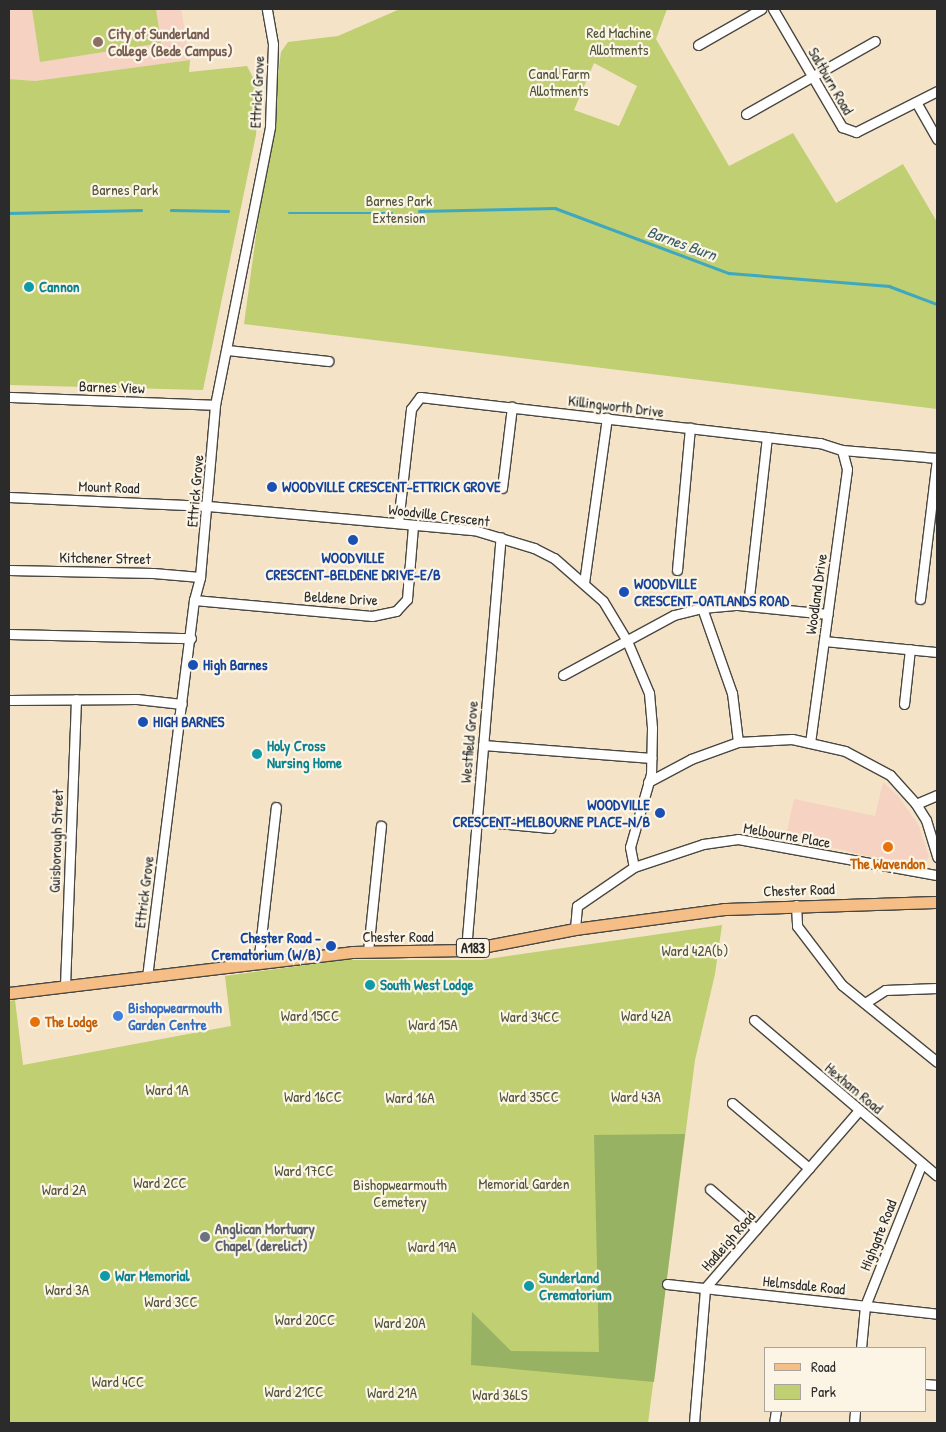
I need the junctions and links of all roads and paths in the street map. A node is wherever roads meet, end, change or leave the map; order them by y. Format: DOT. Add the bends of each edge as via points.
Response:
graph roads {
  1 [pos="267,9"];
  2 [pos="762,9"];
  3 [pos="773,9"];
  4 [pos="875,41"];
  5 [pos="698,45"];
  6 [pos="812,75"];
  7 [pos="937,92"];
  8 [pos="916,102"];
  9 [pos="746,114"];
  10 [pos="937,138"];
  11 [pos="227,350"];
  12 [pos="328,361"];
  13 [pos="9,397"];
  14 [pos="215,405"];
  15 [pos="512,407"];
  16 [pos="607,418"];
  17 [pos="690,428"];
  18 [pos="767,437"];
  19 [pos="842,450"];
  20 [pos="937,458"];
  21 [pos="502,488"];
  22 [pos="9,497"];
  23 [pos="208,506"];
  24 [pos="398,523"];
  25 [pos="413,526"];
  26 [pos="501,537"];
  27 [pos="9,570"];
  28 [pos="677,570"];
  29 [pos="200,577"];
  30 [pos="584,583"];
  31 [pos="920,599"];
  32 [pos="194,600"];
  33 [pos="748,606"];
  34 [pos="702,608"];
  35 [pos="828,614"];
  36 [pos="9,634"];
  37 [pos="191,638"];
  38 [pos="627,641"];
  39 [pos="824,641"];
  40 [pos="910,649"];
  41 [pos="937,652"];
  42 [pos="563,675"];
  43 [pos="76,699"];
  44 [pos="9,700"];
  45 [pos="182,704"];
  46 [pos="904,704"];
  47 [pos="738,742"];
  48 [pos="810,743"];
  49 [pos="483,746"];
  50 [pos="652,758"];
  51 [pos="648,782"];
  52 [pos="937,795"];
  53 [pos="916,804"];
  54 [pos="276,807"];
  55 [pos="476,820"];
  56 [pos="380,826"];
  57 [pos="551,828"];
  58 [pos="937,857"];
  59 [pos="634,867"];
  60 [pos="937,876"];
  61 [pos="937,902"];
  62 [pos="796,905"];
  63 [pos="575,929"];
  64 [pos="466,950"];
  65 [pos="368,952"];
  66 [pos="258,964"];
  67 [pos="147,977"];
  68 [pos="66,986"];
  69 [pos="937,988"];
  70 [pos="9,993"];
  71 [pos="865,1003"];
  72 [pos="754,1020"];
  73 [pos="937,1062"];
  74 [pos="732,1104"];
  75 [pos="859,1110"];
  76 [pos="922,1163"];
  77 [pos="809,1168"];
  78 [pos="937,1176"];
  79 [pos="710,1190"];
  80 [pos="756,1230"];
  81 [pos="667,1284"];
  82 [pos="706,1288"];
  83 [pos="865,1306"];
  84 [pos="937,1314"];
  85 [pos="861,1347"];
  86 [pos="694,1423"];
  1 -- 11 [label="street, Ettrick Grove" via="273,44 270,126"];
  2 -- 5 [label="street"];
  3 -- 6 [label="street, Saltburn Road"];
  4 -- 6 [label="street"];
  6 -- 8 [label="street, Saltburn Road" via="842,127 856,132"];
  6 -- 9 [label="street"];
  7 -- 8 [label="street, Saltburn Road"];
  8 -- 10 [label="street"];
  11 -- 12 [label="street"];
  11 -- 14 [label="street, Ettrick Grove"];
  13 -- 14 [label="street, Barnes View"];
  14 -- 23 [label="street, Ettrick Grove"];
  15 -- 16 [label="street, Killingworth Drive"];
  15 -- 21 [label="street"];
  15 -- 24 [label="street, Killingworth Drive" via="420,396 411,409"];
  16 -- 17 [label="street, Killingworth Drive"];
  16 -- 30 [label="street"];
  17 -- 18 [label="street, Killingworth Drive"];
  17 -- 28 [label="street"];
  18 -- 19 [label="street, Killingworth Drive" via="820,443"];
  18 -- 33 [label="street"];
  19 -- 20 [label="street, Killingworth Drive"];
  19 -- 35 [label="street, Woodland Drive" via="847,470"];
  20 -- 31 [label="street"];
  22 -- 23 [label="street, Mount Road"];
  23 -- 24 [label="street, Woodville Crescent"];
  23 -- 29 [label="street, Ettrick Grove"];
  24 -- 25 [label="street, Woodville Crescent"];
  25 -- 26 [label="street, Woodville Crescent" via="474,530"];
  25 -- 32 [label="street, Beldene Drive" via="407,599 396,611 372,616"];
  26 -- 30 [label="street, Woodville Crescent" via="554,558"];
  26 -- 49 [label="street, Westfield Grove"];
  27 -- 29 [label="street, Kitchener Street"];
  29 -- 32 [label="street, Ettrick Grove"];
  30 -- 38 [label="street, Woodville Crescent" via="603,601"];
  32 -- 37 [label="street, Ettrick Grove"];
  33 -- 34 [label="street"];
  33 -- 35 [label="street"];
  34 -- 38 [label="street" via="674,615"];
  34 -- 47 [label="street" via="732,693"];
  35 -- 39 [label="street, Woodland Drive"];
  36 -- 37 [label="street"];
  37 -- 45 [label="street, Ettrick Grove"];
  38 -- 42 [label="street"];
  38 -- 50 [label="street, Woodville Crescent" via="649,693"];
  39 -- 40 [label="street"];
  39 -- 48 [label="street, Woodland Drive"];
  40 -- 41 [label="street"];
  40 -- 46 [label="street"];
  43 -- 44 [label="street"];
  43 -- 45 [label="street" via="137,699"];
  43 -- 68 [label="street, Guisborough Street"];
  45 -- 67 [label="street, Ettrick Grove"];
  47 -- 48 [label="street" via="792,739"];
  47 -- 51 [label="street" via="691,759"];
  48 -- 53 [label="street" via="846,751 867,761 890,775"];
  49 -- 50 [label="street"];
  49 -- 55 [label="street, Westfield Grove"];
  50 -- 51 [label="street, Woodville Crescent"];
  51 -- 59 [label="street, Woodville Crescent" via="630,843"];
  52 -- 53 [label="street"];
  53 -- 58 [label="street" via="926,820"];
  54 -- 66 [label="street"];
  55 -- 57 [label="street"];
  55 -- 64 [label="street, Westfield Grove"];
  56 -- 65 [label="street"];
  59 -- 60 [label="street, Melbourne Place" via="703,844 738,840"];
  59 -- 63 [label="street" via="578,906"];
  61 -- 62 [label="main road, Chester Road / A183"];
  62 -- 63 [label="main road, Chester Road / A183" via="724,909"];
  62 -- 71 [label="street" via="798,926 842,984"];
  63 -- 64 [label="main road, Chester Road / A183"];
  64 -- 65 [label="main road, Chester Road / A183"];
  65 -- 66 [label="main road, Chester Road / A183"];
  66 -- 67 [label="main road, Chester Road / A183"];
  67 -- 68 [label="main road, Chester Road / A183"];
  68 -- 70 [label="main road, Chester Road / A183"];
  69 -- 71 [label="street" via="885,990"];
  71 -- 73 [label="street"];
  72 -- 75 [label="street, Hexham Road"];
  74 -- 77 [label="street"];
  75 -- 76 [label="street, Hexham Road"];
  75 -- 77 [label="street, Hadleigh Road"];
  76 -- 78 [label="street, Hexham Road"];
  76 -- 83 [label="street, Highgate Road"];
  77 -- 80 [label="street, Hadleigh Road"];
  79 -- 80 [label="street"];
  80 -- 82 [label="street, Hadleigh Road"];
  81 -- 82 [label="street, Helmsdale Road"];
  82 -- 83 [label="street, Helmsdale Road"];
  82 -- 86 [label="street, Hadleigh Road"];
  83 -- 84 [label="street, Helmsdale Road"];
  83 -- 85 [label="street, Highgate Road"];
}
